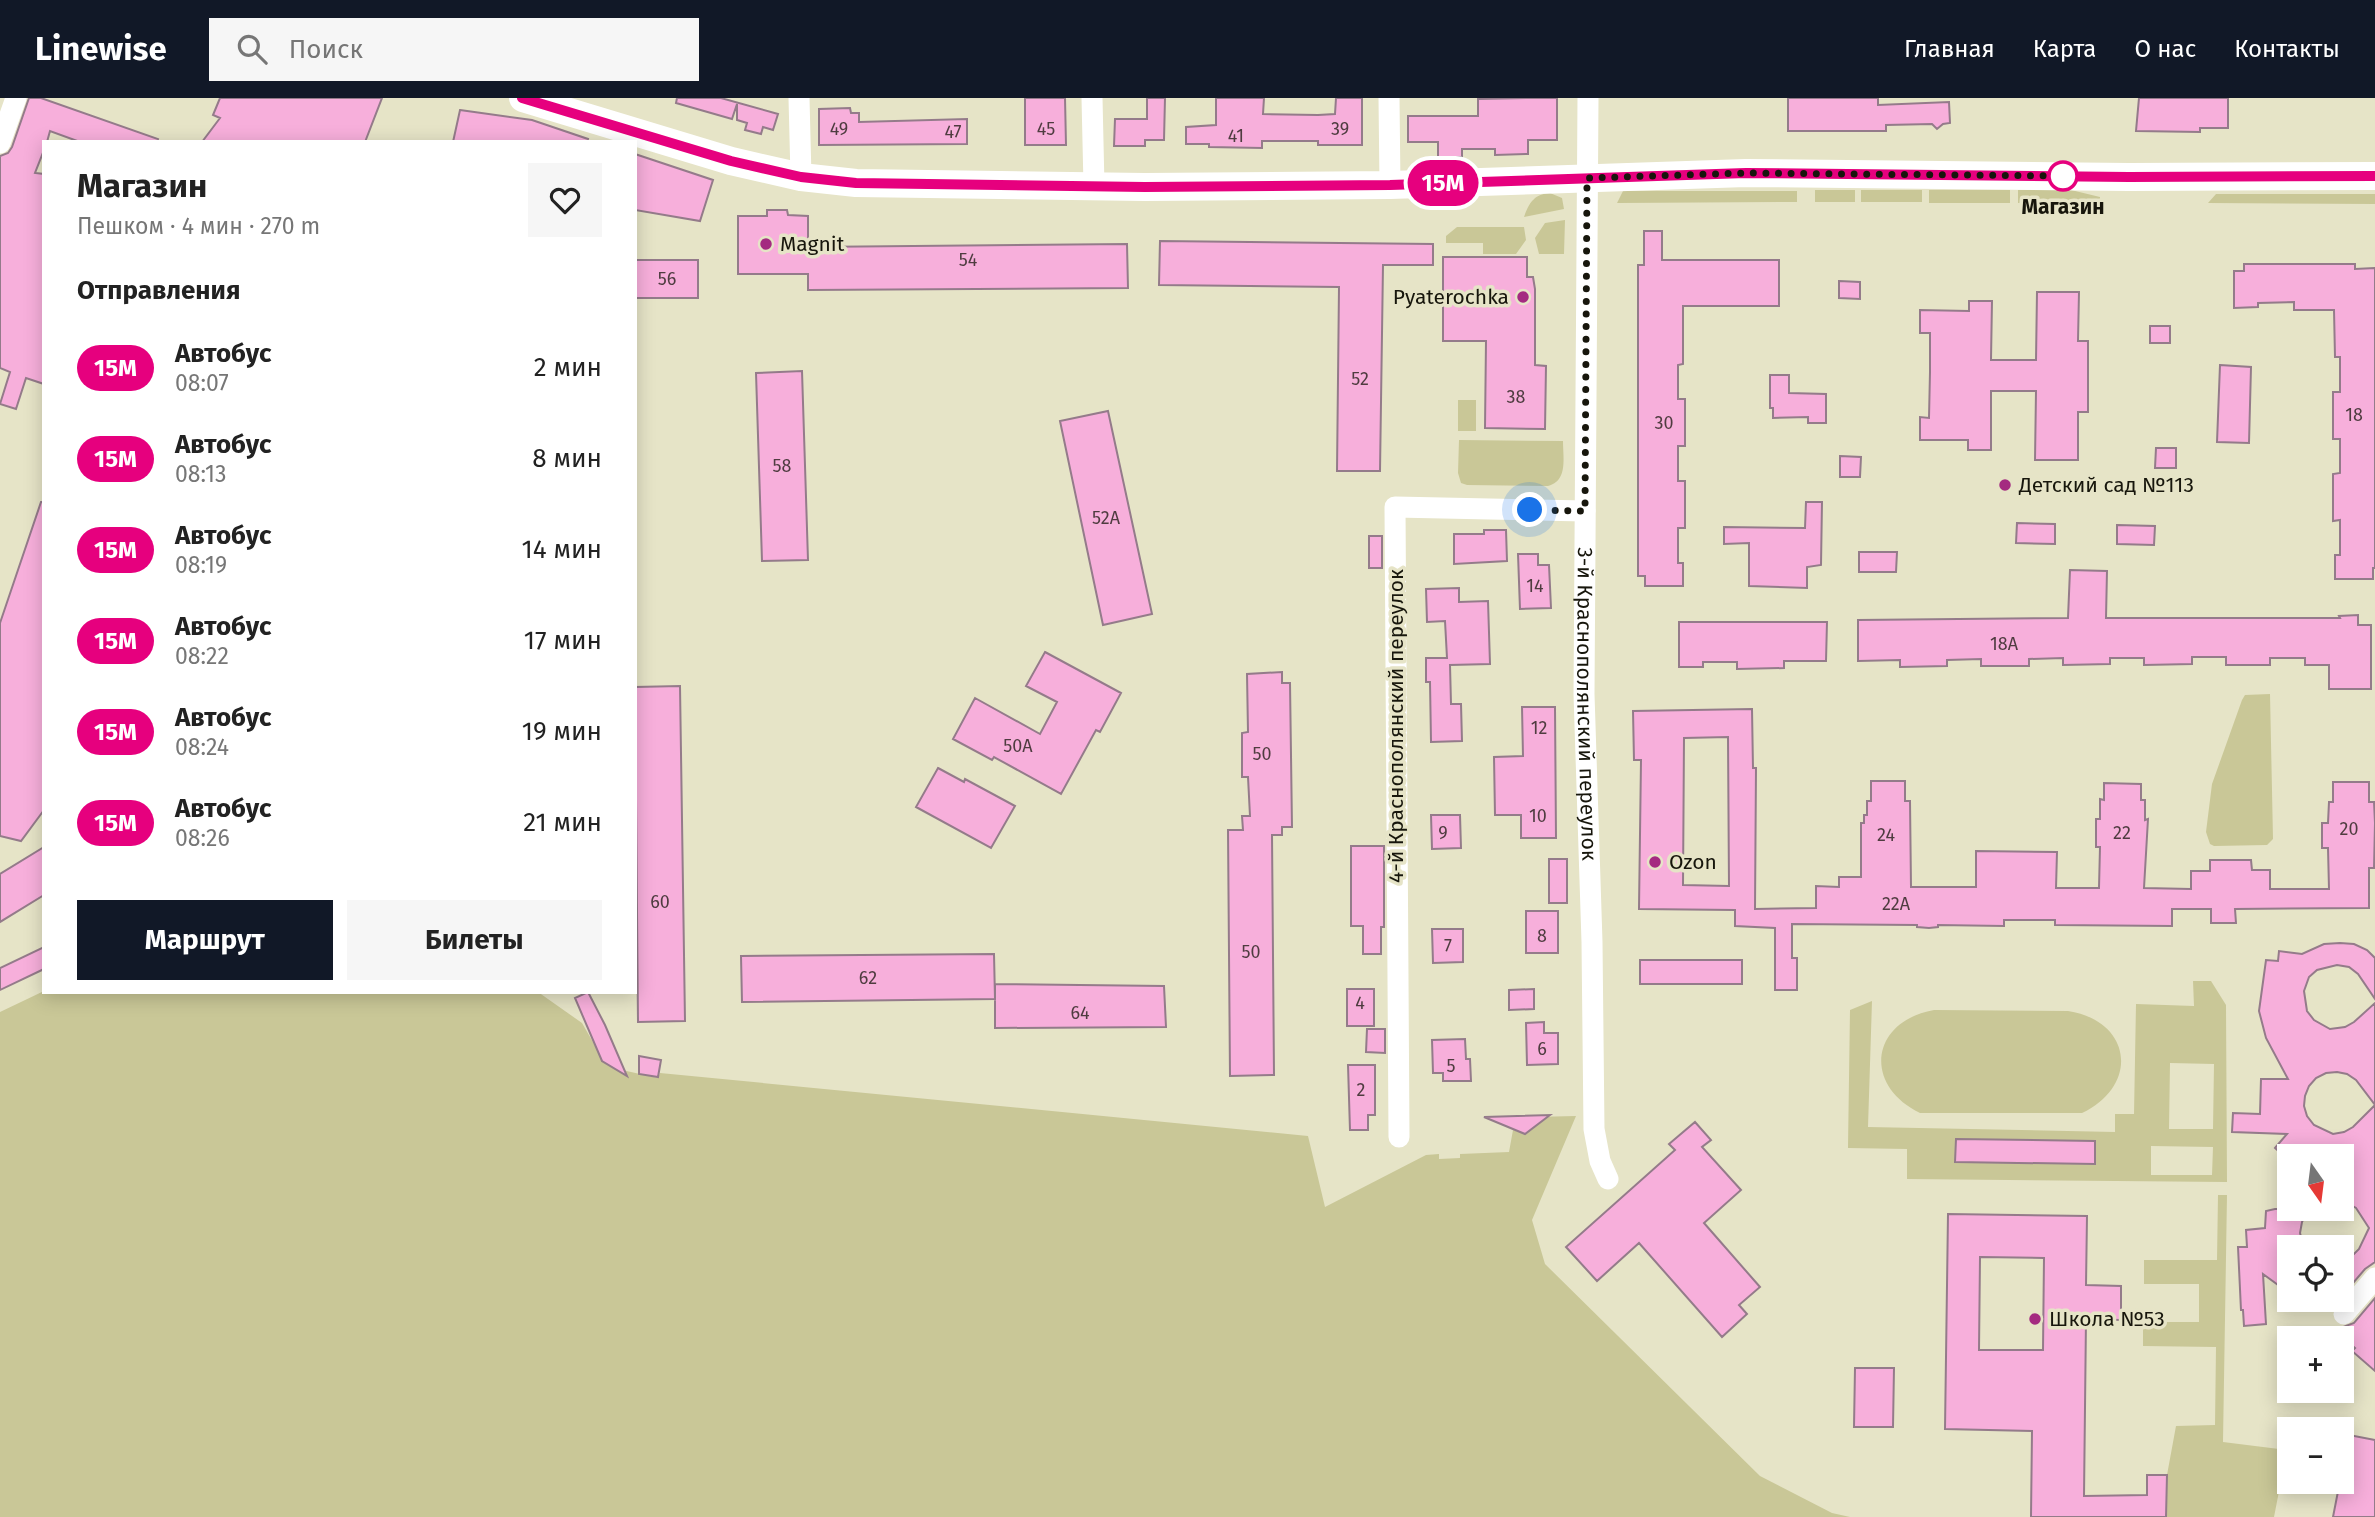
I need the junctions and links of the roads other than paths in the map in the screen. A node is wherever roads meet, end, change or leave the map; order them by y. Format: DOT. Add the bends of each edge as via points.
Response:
graph roads {
  1 [pos="16,98"];
  2 [pos="523,98"];
  3 [pos="799,98"];
  4 [pos="1092,98"];
  5 [pos="1389,98"];
  6 [pos="1588,98"];
  7 [pos="0,143"];
  8 [pos="2375,176"];
  9 [pos="801,177"];
  10 [pos="1587,178"];
  11 [pos="1390,185"];
  12 [pos="1094,186"];
  13 [pos="1585,511"];
  14 [pos="1399,1137"];
  15 [pos="1608,1179"];
  16 [pos="2375,1278"];
  17 [pos="2344,1314"];
  1 -- 7 [label="street"];
  2 -- 9 [label="main road" via="731,161"];
  3 -- 9 [label="street"];
  4 -- 12 [label="street"];
  5 -- 11 [label="street"];
  6 -- 10 [label="street, 3-й Краснополянский переулок"];
  8 -- 10 [label="main road" via="1746,173"];
  9 -- 12 [label="main road" via="856,183"];
  10 -- 11 [label="main road"];
  10 -- 13 [label="street, 3-й Краснополянский переулок"];
  11 -- 12 [label="main road"];
  13 -- 14 [label="street, 4-й Краснополянский переулок" via="1395,507"];
  13 -- 15 [label="street, 3-й Краснополянский переулок" via="1584,694 1594,1129"];
  16 -- 17 [label="street"];
}
